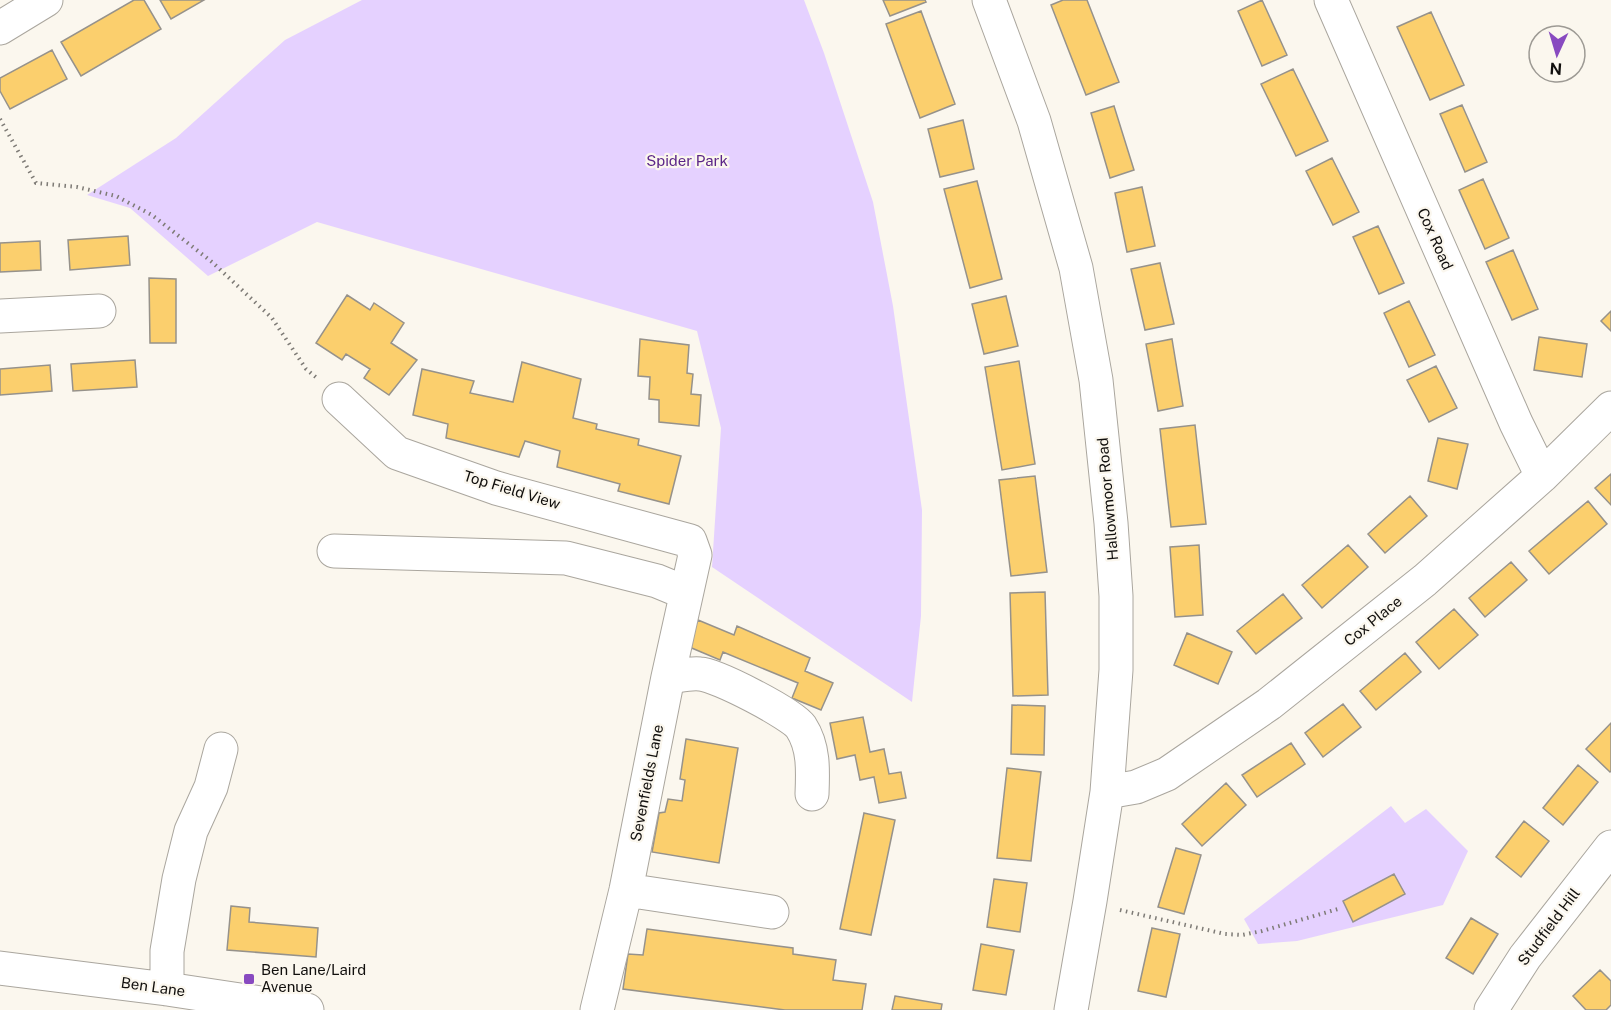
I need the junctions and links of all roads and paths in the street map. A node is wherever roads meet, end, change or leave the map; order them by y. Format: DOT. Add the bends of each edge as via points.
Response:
graph roads {
  1 [pos="45,0"];
  2 [pos="988,0"];
  3 [pos="1331,0"];
  4 [pos="0,28"];
  5 [pos="0,119"];
  6 [pos="99,311"];
  7 [pos="0,316"];
  8 [pos="339,399"];
  9 [pos="1611,408"];
  10 [pos="1542,476"];
  11 [pos="334,551"];
  12 [pos="695,555"];
  13 [pos="686,593"];
  14 [pos="668,677"];
  15 [pos="221,749"];
  16 [pos="1107,792"];
  17 [pos="812,794"];
  18 [pos="1611,847"];
  19 [pos="626,890"];
  20 [pos="1090,901"];
  21 [pos="1338,909"];
  22 [pos="772,912"];
  23 [pos="0,968"];
  24 [pos="167,989"];
  25 [pos="129,997"];
  26 [pos="307,1010"];
  27 [pos="597,1010"];
  28 [pos="1071,1010"];
  29 [pos="1491,1010"];
  1 -- 4 [label="street"];
  2 -- 16 [label="street, Hallowmoor Road" via="1034,121 1076,268 1096,380 1116,596 1116,670"];
  3 -- 10 [label="street, Cox Road"];
  5 -- 8 [label="path" via="36,183 116,195 152,215 212,262 272,318 306,369"];
  6 -- 7 [label="street"];
  8 -- 12 [label="street, Top Field View" via="397,453 496,488 690,541"];
  9 -- 10 [label="street, Cox Place"];
  10 -- 16 [label="street, Cox Place" via="1425,580 1269,704 1167,774 1136,787"];
  11 -- 13 [label="street" via="566,558 657,581"];
  12 -- 13 [label="street, Sevenfields Lane"];
  13 -- 14 [label="street, Sevenfields Lane"];
  14 -- 17 [label="street" via="700,674 724,680 799,725 813,764"];
  14 -- 19 [label="street, Sevenfields Lane"];
  15 -- 24 [label="street" via="211,787 191,831 179,879 167,951"];
  16 -- 20 [label="street, Hallowmoor Road"];
  18 -- 29 [label="street, Studfield Hill" via="1538,939"];
  19 -- 22 [label="street"];
  19 -- 27 [label="street, Sevenfields Lane"];
  20 -- 21 [label="path" via="1156,919 1242,935"];
  20 -- 28 [label="street, Hallowmoor Road"];
  23 -- 25 [label="street, Ben Lane"];
  24 -- 25 [label="street, Ben Lane"];
  24 -- 26 [label="street, Ben Lane"];
}
